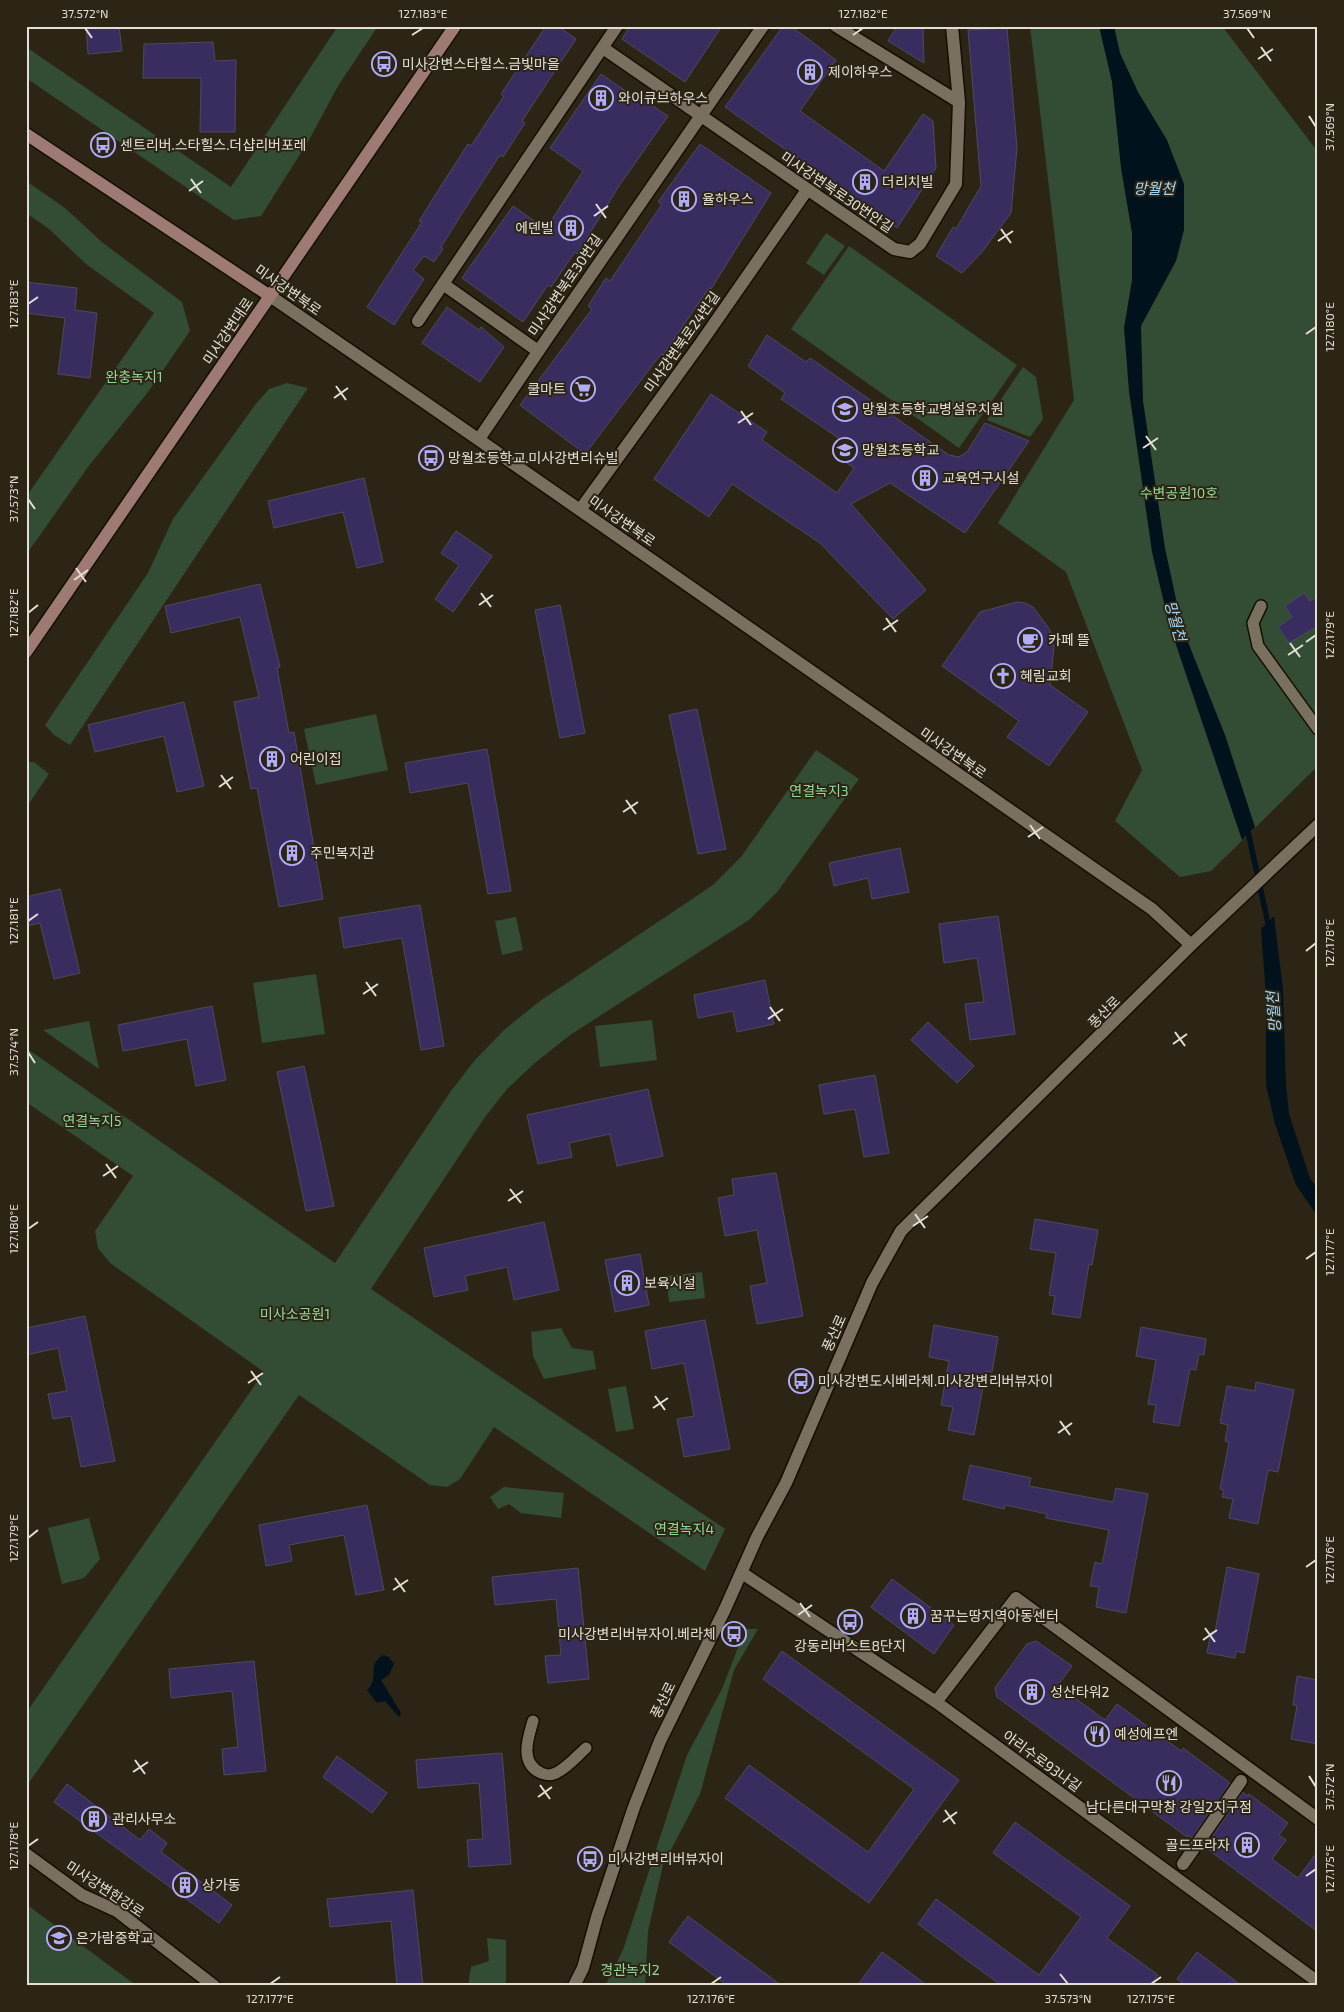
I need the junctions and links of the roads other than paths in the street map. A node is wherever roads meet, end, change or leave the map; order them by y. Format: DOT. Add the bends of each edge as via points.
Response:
graph roads {
  1 [pos="455,26"];
  2 [pos="617,26"];
  3 [pos="763,26"];
  4 [pos="836,26"];
  5 [pos="952,26"];
  6 [pos="603,48"];
  7 [pos="959,102"];
  8 [pos="700,116"];
  9 [pos="26,134"];
  10 [pos="807,190"];
  11 [pos="443,284"];
  12 [pos="270,296"];
  13 [pos="418,321"];
  14 [pos="538,351"];
  15 [pos="479,440"];
  16 [pos="580,510"];
  17 [pos="1261,606"];
  18 [pos="26,652"];
  19 [pos="1318,729"];
  20 [pos="1316,826"];
  21 [pos="1191,945"];
  22 [pos="742,1573"];
  23 [pos="936,1702"];
  24 [pos="533,1721"];
  25 [pos="586,1748"];
  26 [pos="1241,1781"];
  27 [pos="1318,1819"];
  28 [pos="26,1854"];
  29 [pos="1183,1864"];
  30 [pos="1318,1982"];
  31 [pos="214,1986"];
  32 [pos="574,1986"];
  1 -- 12 [label="main road, 미사강변대로"];
  2 -- 6 [label="street"];
  3 -- 8 [label="street, 미사강변북로30번길"];
  4 -- 7 [label="street"];
  5 -- 7 [label="street, 미사강변북로30번안길"];
  6 -- 8 [label="street, 미사강변북로30번안길"];
  6 -- 11 [label="street"];
  7 -- 10 [label="street, 미사강변북로30번안길" via="956,184 920,244 910,252 894,249"];
  8 -- 10 [label="street, 미사강변북로30번안길"];
  8 -- 14 [label="street, 미사강변북로30번길"];
  9 -- 12 [label="main road, 미사강변북로"];
  10 -- 16 [label="street, 미사강변북로24번길"];
  11 -- 13 [label="street"];
  11 -- 14 [label="street"];
  12 -- 15 [label="street, 미사강변북로"];
  12 -- 18 [label="main road, 미사강변대로"];
  14 -- 15 [label="street, 미사강변북로30번길"];
  15 -- 16 [label="street, 미사강변북로"];
  16 -- 21 [label="street, 미사강변북로" via="1152,909"];
  17 -- 19 [label="lane" via="1253,623 1258,646"];
  20 -- 21 [label="street, 풍산로"];
  21 -- 22 [label="street, 풍산로" via="900,1231 872,1283 786,1483"];
  22 -- 23 [label="street, 아리수로93나길"];
  22 -- 32 [label="street, 풍산로" via="656,1749 597,1917 583,1968"];
  23 -- 27 [label="street" via="1016,1598"];
  23 -- 30 [label="street, 아리수로93나길"];
  24 -- 25 [label="lane" via="526,1752 536,1771 546,1775 555,1773"];
  26 -- 29 [label="street"];
  28 -- 31 [label="street, 미사강변한강로" via="82,1895 117,1911"];
}
